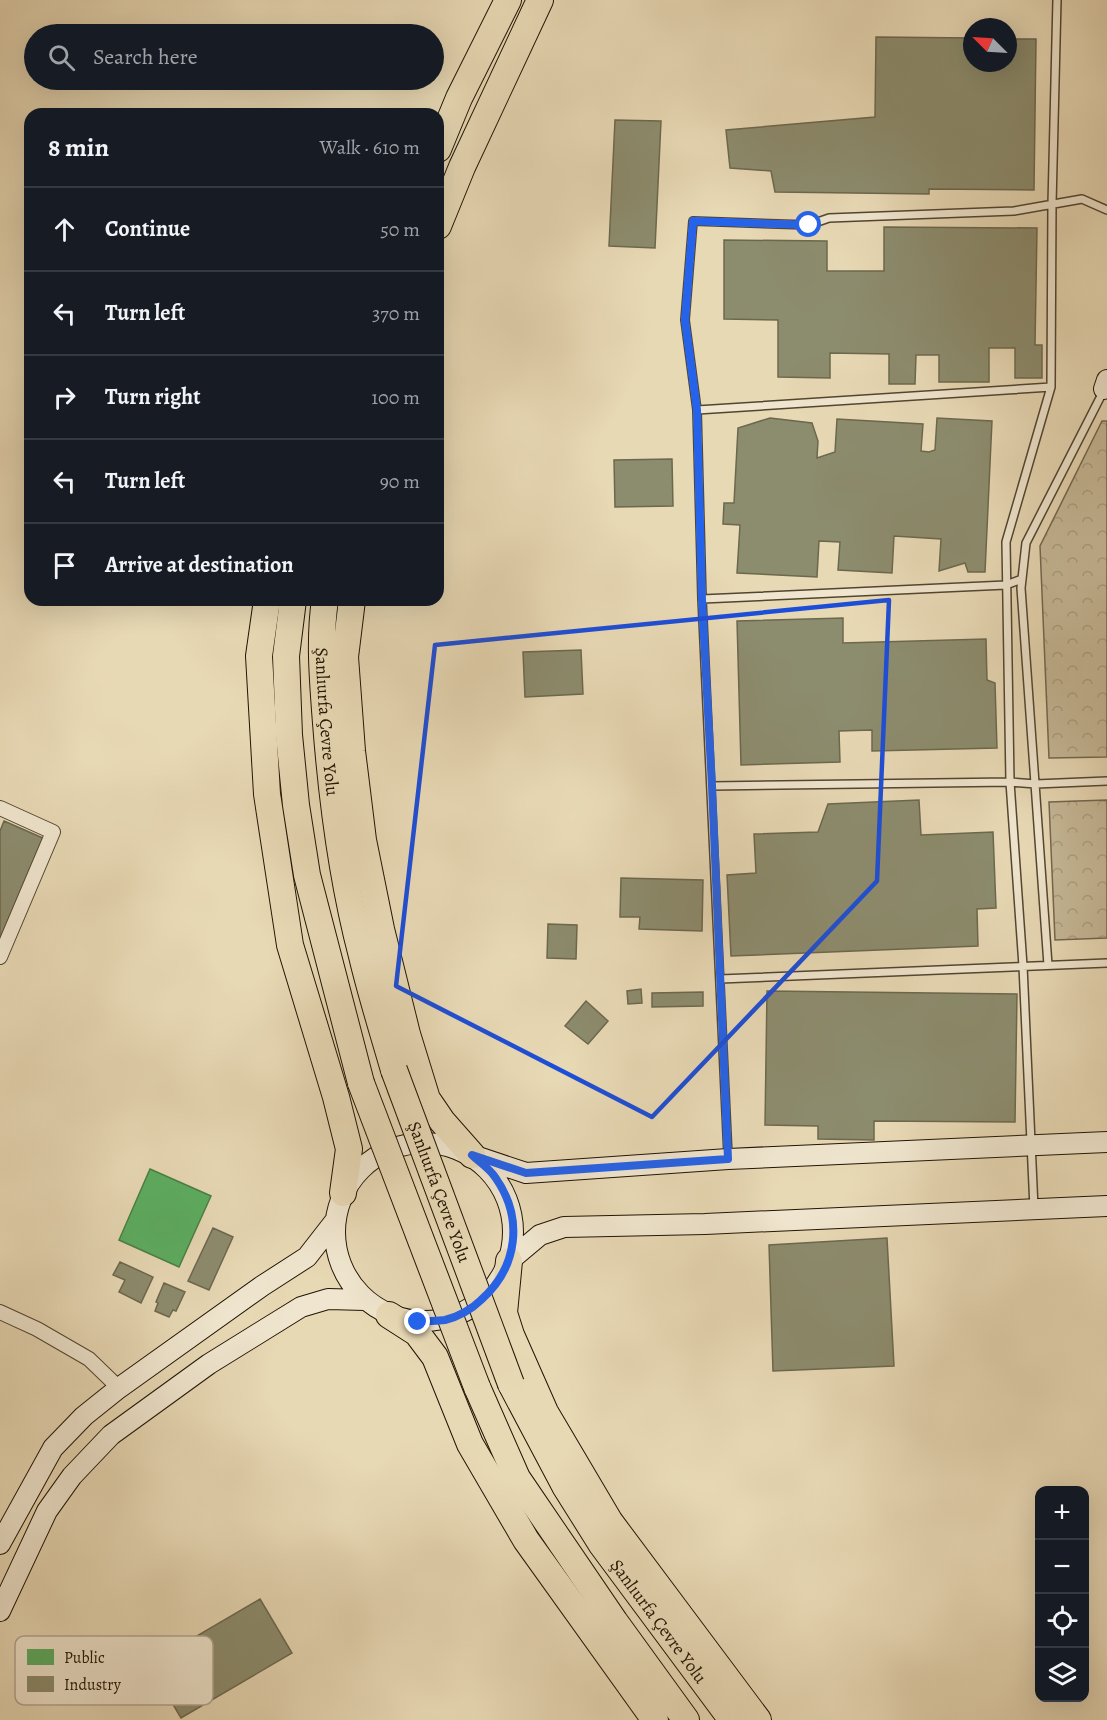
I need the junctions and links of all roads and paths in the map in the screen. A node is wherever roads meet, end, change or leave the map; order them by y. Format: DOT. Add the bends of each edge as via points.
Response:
graph roads {
  1 [pos="508,0"];
  2 [pos="540,0"];
  3 [pos="1057,0"];
  4 [pos="444,134"];
  5 [pos="1052,204"];
  6 [pos="1107,210"];
  7 [pos="444,211"];
  8 [pos="1106,386"];
  9 [pos="1051,387"];
  10 [pos="697,410"];
  11 [pos="1022,579"];
  12 [pos="1006,585"];
  13 [pos="702,600"];
  14 [pos="266,606"];
  15 [pos="292,606"];
  16 [pos="324,606"];
  17 [pos="351,606"];
  18 [pos="1107,781"];
  19 [pos="1010,782"];
  20 [pos="1036,784"];
  21 [pos="712,786"];
  22 [pos="0,808"];
  23 [pos="0,957"];
  24 [pos="1107,963"];
  25 [pos="1048,965"];
  26 [pos="1023,966"];
  27 [pos="720,979"];
  28 [pos="1107,1142"];
  29 [pos="1031,1147"];
  30 [pos="472,1155"];
  31 [pos="728,1159"];
  32 [pos="343,1193"];
  33 [pos="1107,1206"];
  34 [pos="1035,1210"];
  35 [pos="335,1221"];
  36 [pos="509,1262"];
  37 [pos="365,1300"];
  38 [pos="0,1312"];
  39 [pos="390,1315"];
  40 [pos="119,1388"];
  41 [pos="0,1544"];
  42 [pos="0,1611"];
  43 [pos="655,1720"];
  44 [pos="686,1720"];
  45 [pos="732,1720"];
  46 [pos="758,1720"];
  1 -- 4 [label="highway"];
  2 -- 7 [label="highway"];
  3 -- 5 [label="lane"];
  5 -- 6 [label="lane" via="1082,199"];
  5 -- 9 [label="lane"];
  5 -- 10 [label="lane" via="1014,211 829,218 809,225 693,221 685,320"];
  8 -- 11 [label="lane" via="1026,543"];
  9 -- 10 [label="lane"];
  9 -- 12 [label="lane" via="1006,542"];
  10 -- 13 [label="lane"];
  11 -- 12 [label="lane"];
  11 -- 20 [label="lane"];
  12 -- 13 [label="lane"];
  12 -- 19 [label="lane"];
  13 -- 21 [label="lane"];
  14 -- 32 [label="highway" via="259,656 267,794 290,945 349,1149"];
  15 -- 44 [label="highway, Şanlıurfa Çevre Yolu, bridge" via="286,656 296,805 307,875 361,1083 477,1387 517,1478"];
  16 -- 45 [label="highway, Şanlıurfa Çevre Yolu, bridge" via="323,684 338,840 361,955 394,1070 511,1384 565,1486 602,1545"];
  17 -- 30 [label="highway" via="345,657 351,739 363,840 381,929 427,1099"];
  18 -- 20 [label="lane"];
  19 -- 20 [label="lane"];
  19 -- 21 [label="lane"];
  19 -- 26 [label="lane"];
  20 -- 25 [label="lane"];
  21 -- 27 [label="lane"];
  22 -- 23 [label="street" via="53,832"];
  24 -- 25 [label="lane"];
  25 -- 26 [label="lane"];
  26 -- 27 [label="lane"];
  26 -- 29 [label="lane"];
  27 -- 31 [label="lane"];
  28 -- 29 [label="street"];
  29 -- 31 [label="street"];
  29 -- 34 [label="lane"];
  30 -- 31 [label="street" via="526,1173"];
  30 -- 32 [label="street" via="444,1144 413,1142 384,1151 360,1169"];
  30 -- 36 [label="street" via="494,1175 509,1202 514,1232"];
  32 -- 35 [label="street"];
  33 -- 34 [label="street"];
  34 -- 36 [label="street" via="564,1227 540,1235"];
  35 -- 37 [label="street" via="336,1250 346,1277"];
  35 -- 40 [label="street" via="307,1257"];
  36 -- 39 [label="street" via="495,1288 473,1308 446,1320 418,1322"];
  36 -- 46 [label="highway" via="504,1313 545,1412 610,1522"];
  37 -- 39 [label="street"];
  37 -- 42 [label="street" via="328,1299 301,1307 208,1364 111,1435 72,1476 47,1511"];
  38 -- 40 [label="street" via="90,1359"];
  39 -- 43 [label="highway" via="417,1333 435,1357 470,1444 526,1540"];
  40 -- 41 [label="street" via="53,1448"];
}
